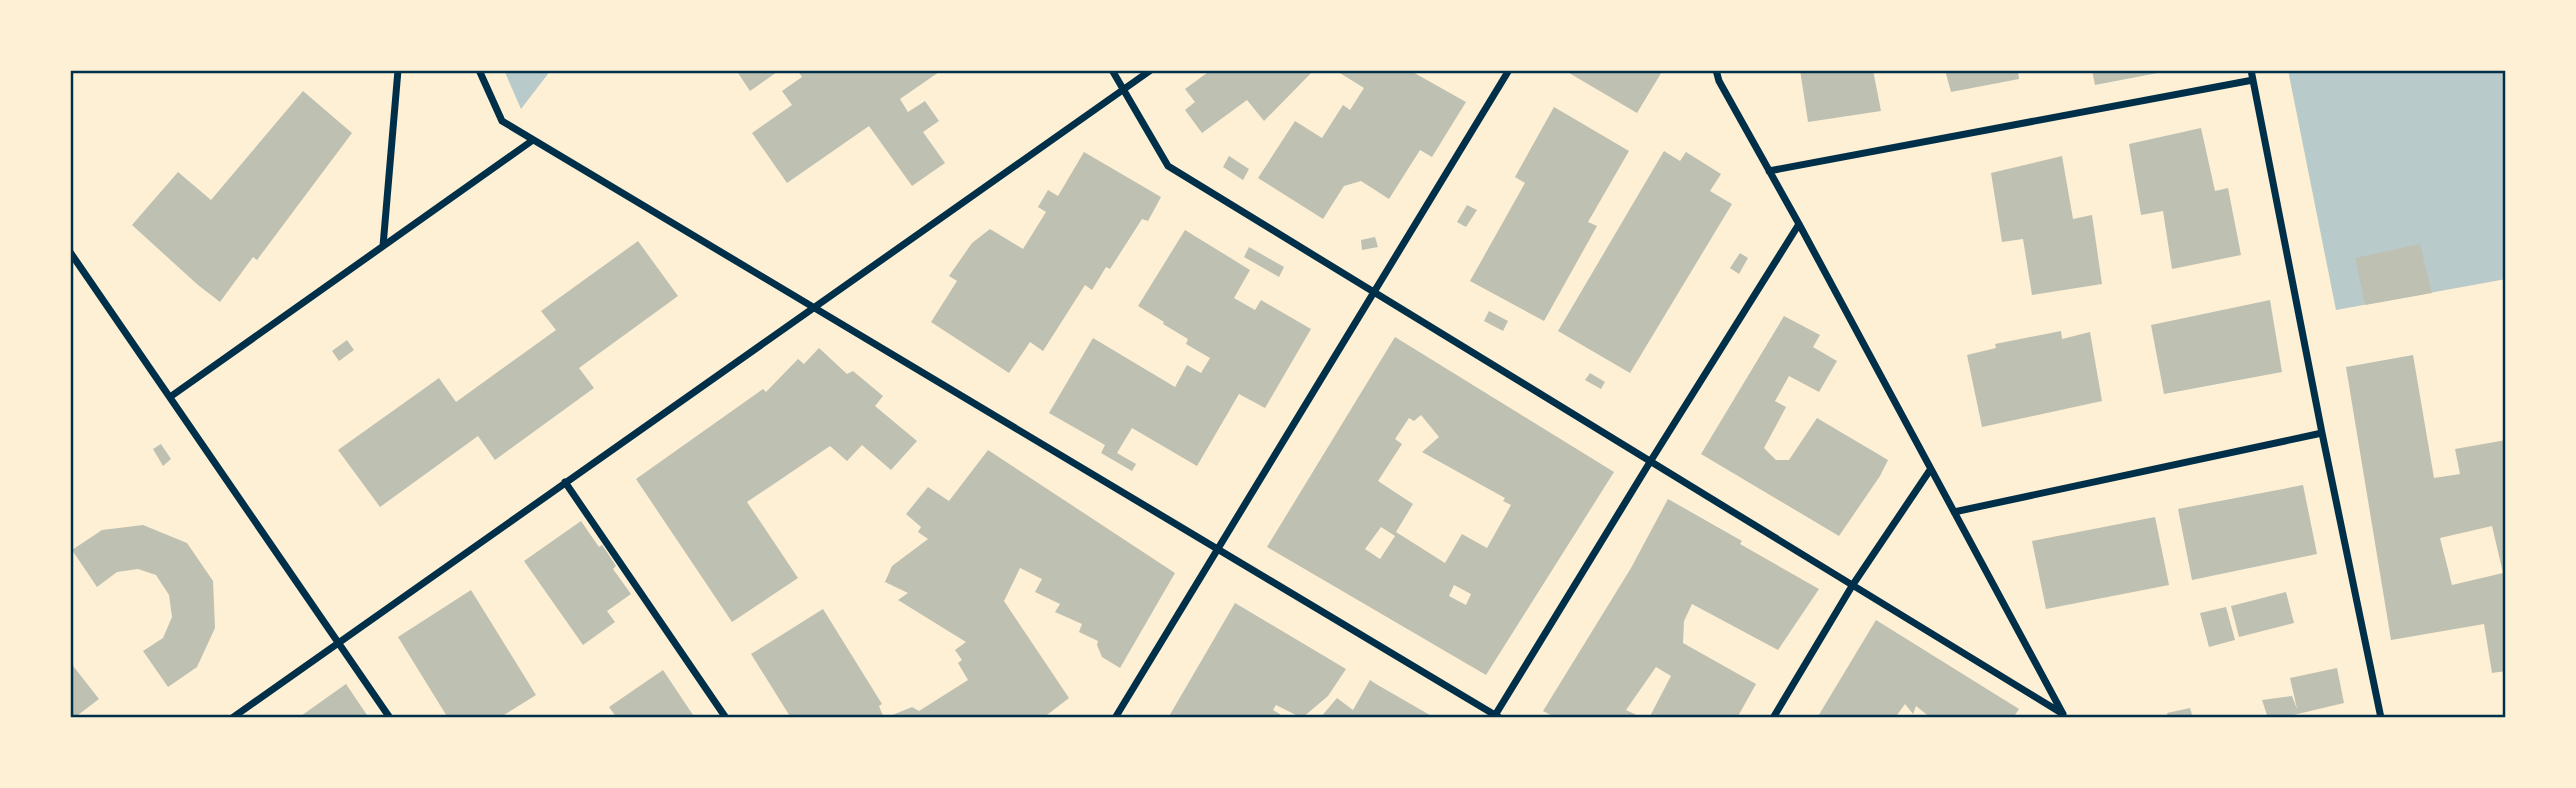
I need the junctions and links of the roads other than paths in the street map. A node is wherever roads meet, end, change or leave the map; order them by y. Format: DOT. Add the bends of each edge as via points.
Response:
graph roads {
  1 [pos="398,70"];
  2 [pos="479,70"];
  3 [pos="1112,70"];
  4 [pos="1151,70"];
  5 [pos="1509,70"];
  6 [pos="1716,70"];
  7 [pos="2251,70"];
  8 [pos="2253,80"];
  9 [pos="1124,89"];
  10 [pos="533,140"];
  11 [pos="1769,171"];
  12 [pos="1799,224"];
  13 [pos="383,246"];
  14 [pos="70,252"];
  15 [pos="1373,293"];
  16 [pos="812,307"];
  17 [pos="170,397"];
  18 [pos="2322,433"];
  19 [pos="1650,462"];
  20 [pos="1930,470"];
  21 [pos="565,482"];
  22 [pos="1954,512"];
  23 [pos="1217,549"];
  24 [pos="1852,586"];
  25 [pos="339,642"];
  26 [pos="2062,716"];
  27 [pos="1497,717"];
  28 [pos="232,718"];
  29 [pos="390,718"];
  30 [pos="726,718"];
  31 [pos="1115,718"];
  32 [pos="1773,718"];
  33 [pos="2381,718"];
  1 -- 13 [label="street"];
  2 -- 10 [label="street" via="502,121"];
  3 -- 9 [label="street"];
  4 -- 9 [label="street"];
  5 -- 15 [label="street"];
  6 -- 11 [label="street"];
  7 -- 8 [label="street"];
  8 -- 11 [label="street"];
  8 -- 18 [label="street"];
  9 -- 15 [label="street" via="1168,166"];
  9 -- 16 [label="street"];
  10 -- 13 [label="street"];
  10 -- 16 [label="street"];
  11 -- 12 [label="street"];
  12 -- 19 [label="street"];
  12 -- 20 [label="street"];
  13 -- 17 [label="street"];
  14 -- 17 [label="street"];
  15 -- 19 [label="street"];
  15 -- 23 [label="street"];
  16 -- 21 [label="street"];
  16 -- 23 [label="street"];
  17 -- 25 [label="street"];
  18 -- 22 [label="street"];
  18 -- 33 [label="street"];
  19 -- 24 [label="street"];
  19 -- 27 [label="street"];
  20 -- 22 [label="street"];
  20 -- 24 [label="street"];
  21 -- 25 [label="street"];
  21 -- 30 [label="street"];
  22 -- 26 [label="street"];
  23 -- 27 [label="street"];
  23 -- 31 [label="street"];
  24 -- 26 [label="street"];
  24 -- 32 [label="street"];
  25 -- 28 [label="street"];
  25 -- 29 [label="street"];
}
